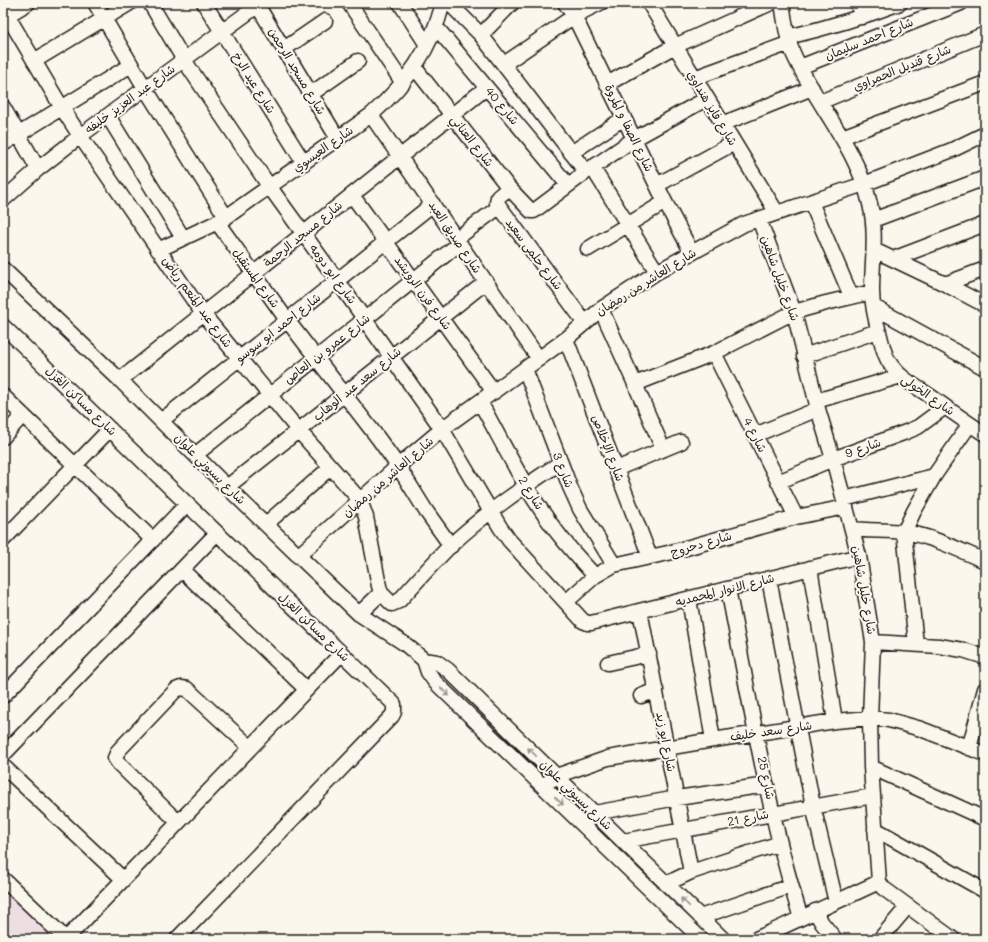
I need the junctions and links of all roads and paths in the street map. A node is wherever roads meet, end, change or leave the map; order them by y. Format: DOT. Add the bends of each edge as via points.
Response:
graph roads {
  1 [pos="28,3"];
  2 [pos="95,3"];
  3 [pos="130,3"];
  4 [pos="150,3"];
  5 [pos="204,3"];
  6 [pos="350,3"];
  7 [pos="400,3"];
  8 [pos="443,3"];
  9 [pos="449,3"];
  10 [pos="512,3"];
  11 [pos="565,3"];
  12 [pos="600,3"];
  13 [pos="648,3"];
  14 [pos="771,3"];
  15 [pos="782,3"];
  16 [pos="857,3"];
  17 [pos="900,3"];
  18 [pos="961,3"];
  19 [pos="258,4"];
  20 [pos="4,14"];
  21 [pos="574,16"];
  22 [pos="862,17"];
  23 [pos="104,19"];
  24 [pos="325,21"];
  25 [pos="436,27"];
  26 [pos="222,31"];
  27 [pos="985,34"];
  28 [pos="481,35"];
  29 [pos="789,40"];
  30 [pos="427,45"];
  31 [pos="675,46"];
  32 [pos="284,50"];
  33 [pos="184,60"];
  34 [pos="34,61"];
  35 [pos="358,61"];
  36 [pos="504,64"];
  37 [pos="131,65"];
  38 [pos="800,67"];
  39 [pos="415,68"];
  40 [pos="694,78"];
  41 [pos="403,83"];
  42 [pos="985,83"];
  43 [pos="607,84"];
  44 [pos="145,88"];
  45 [pos="486,88"];
  46 [pos="812,88"];
  47 [pos="311,94"];
  48 [pos="706,99"];
  49 [pos="820,102"];
  50 [pos="3,107"];
  51 [pos="62,108"];
  52 [pos="371,115"];
  53 [pos="452,115"];
  54 [pos="108,116"];
  55 [pos="624,118"];
  56 [pos="722,124"];
  57 [pos="985,134"];
  58 [pos="19,135"];
  59 [pos="80,136"];
  60 [pos="842,137"];
  61 [pos="338,139"];
  62 [pos="634,139"];
  63 [pos="734,143"];
  64 [pos="3,144"];
  65 [pos="571,153"];
  66 [pos="400,157"];
  67 [pos="304,163"];
  68 [pos="38,169"];
  69 [pos="589,170"];
  70 [pos="985,178"];
  71 [pos="864,184"];
  72 [pos="568,185"];
  73 [pos="269,186"];
  74 [pos="657,186"];
  75 [pos="509,188"];
  76 [pos="352,195"];
  77 [pos="3,200"];
  78 [pos="665,202"];
  79 [pos="811,202"];
  80 [pos="433,204"];
  81 [pos="499,207"];
  82 [pos="777,213"];
  83 [pos="759,218"];
  84 [pos="221,220"];
  85 [pos="873,220"];
  86 [pos="985,224"];
  87 [pos="628,225"];
  88 [pos="303,233"];
  89 [pos="184,238"];
  90 [pos="458,241"];
  91 [pos="385,242"];
  92 [pos="588,249"];
  93 [pos="158,250"];
  94 [pos="874,250"];
  95 [pos="692,253"];
  96 [pos="893,259"];
  97 [pos="3,269"];
  98 [pos="985,269"];
  99 [pos="657,272"];
  100 [pos="253,274"];
  101 [pos="338,280"];
  102 [pos="413,280"];
  103 [pos="486,282"];
  104 [pos="945,284"];
  105 [pos="872,292"];
  106 [pos="851,296"];
  107 [pos="985,305"];
  108 [pos="874,307"];
  109 [pos="601,310"];
  110 [pos="794,312"];
  111 [pos="203,314"];
  112 [pos="440,318"];
  113 [pos="365,319"];
  114 [pos="287,320"];
  115 [pos="585,323"];
  116 [pos="3,326"];
  117 [pos="878,331"];
  118 [pos="566,339"];
  119 [pos="714,353"];
  120 [pos="804,356"];
  121 [pos="391,357"];
  122 [pos="316,358"];
  123 [pos="238,359"];
  124 [pos="539,359"];
  125 [pos="985,368"];
  126 [pos="525,369"];
  127 [pos="901,376"];
  128 [pos="120,380"];
  129 [pos="635,384"];
  130 [pos="494,392"];
  131 [pos="345,394"];
  132 [pos="269,395"];
  133 [pos="3,396"];
  134 [pos="480,402"];
  135 [pos="817,405"];
  136 [pos="945,407"];
  137 [pos="23,415"];
  138 [pos="161,421"];
  139 [pos="970,424"];
  140 [pos="110,429"];
  141 [pos="442,429"];
  142 [pos="298,431"];
  143 [pos="985,434"];
  144 [pos="755,435"];
  145 [pos="3,437"];
  146 [pos="681,442"];
  147 [pos="664,449"];
  148 [pos="195,455"];
  149 [pos="833,459"];
  150 [pos="560,463"];
  151 [pos="75,465"];
  152 [pos="398,466"];
  153 [pos="331,467"];
  154 [pos="616,469"];
  155 [pos="934,476"];
  156 [pos="778,482"];
  157 [pos="526,485"];
  158 [pos="228,487"];
  159 [pos="360,500"];
  160 [pos="845,503"];
  161 [pos="187,504"];
  162 [pos="490,512"];
  163 [pos="796,517"];
  164 [pos="266,524"];
  165 [pos="852,529"];
  166 [pos="904,532"];
  167 [pos="217,534"];
  168 [pos="3,540"];
  169 [pos="153,540"];
  170 [pos="451,546"];
  171 [pos="298,556"];
  172 [pos="859,556"];
  173 [pos="650,557"];
  174 [pos="985,561"];
  175 [pos="614,565"];
  176 [pos="810,568"];
  177 [pos="182,570"];
  178 [pos="595,576"];
  179 [pos="769,579"];
  180 [pos="728,589"];
  181 [pos="381,593"];
  182 [pos="688,599"];
  183 [pos="566,602"];
  184 [pos="640,611"];
  185 [pos="359,614"];
  186 [pos="591,623"];
  187 [pos="873,642"];
  188 [pos="916,644"];
  189 [pos="341,654"];
  190 [pos="649,654"];
  191 [pos="985,657"];
  192 [pos="424,660"];
  193 [pos="608,663"];
  194 [pos="306,689"];
  195 [pos="985,689"];
  196 [pos="656,690"];
  197 [pos="3,696"];
  198 [pos="641,696"];
  199 [pos="870,718"];
  200 [pos="835,722"];
  201 [pos="797,728"];
  202 [pos="757,734"];
  203 [pos="713,740"];
  204 [pos="250,747"];
  205 [pos="667,747"];
  206 [pos="969,748"];
  207 [pos="985,754"];
  208 [pos="3,755"];
  209 [pos="3,766"];
  210 [pos="872,767"];
  211 [pos="556,776"];
  212 [pos="767,785"];
  213 [pos="543,786"];
  214 [pos="873,796"];
  215 [pos="677,798"];
  216 [pos="813,806"];
  217 [pos="594,813"];
  218 [pos="773,813"];
  219 [pos="985,819"];
  220 [pos="178,822"];
  221 [pos="875,829"];
  222 [pos="683,830"];
  223 [pos="623,841"];
  224 [pos="780,843"];
  225 [pos="692,872"];
  226 [pos="3,879"];
  227 [pos="123,879"];
  228 [pos="879,882"];
  229 [pos="666,884"];
  230 [pos="791,886"];
  231 [pos="985,891"];
  232 [pos="836,902"];
  233 [pos="908,906"];
  234 [pos="816,911"];
  235 [pos="700,917"];
  236 [pos="801,918"];
  237 [pos="66,939"];
  238 [pos="177,939"];
  239 [pos="701,939"];
  240 [pos="723,939"];
  241 [pos="756,939"];
  242 [pos="835,939"];
  243 [pos="880,939"];
  244 [pos="953,939"];
  1 -- 20 [label="street"];
  2 -- 23 [label="street, شارع المستقبل"];
  3 -- 23 [label="street"];
  4 -- 33 [label="street, شارع ابو دومه"];
  5 -- 26 [label="street, شارع عيد الرخ"];
  6 -- 41 [label="street"];
  7 -- 30 [label="street"];
  8 -- 25 [label="street, شارع العيسوي"];
  9 -- 28 [label="street"];
  10 -- 28 [label="street"];
  11 -- 21 [label="street, شارع الصفا و المروة"];
  12 -- 21 [label="street"];
  13 -- 31 [label="street, شارع فايز هنداوي"];
  14 -- 31 [label="street"];
  15 -- 29 [label="street, شارع الخولى"];
  16 -- 22 [label="street"];
  17 -- 22 [label="street"];
  18 -- 38 [label="street, شارع احمد سليمان"];
  19 -- 26 [label="street, شارع عبد العزيز خليفه"];
  19 -- 32 [label="street, شارع مسجد الرحمن"];
  20 -- 34 [label="street, شارع عبد المنعم رياض"];
  21 -- 36 [label="street"];
  21 -- 43 [label="street, شارع الصفا و المروة"];
  22 -- 29 [label="street"];
  23 -- 34 [label="street"];
  23 -- 37 [label="street, شارع المستقبل"];
  24 -- 32 [label="street"];
  25 -- 30 [label="street, شارع العيسوي"];
  25 -- 45 [label="street, شارع 40"];
  26 -- 33 [label="street, شارع عبد العزيز خليفه"];
  26 -- 67 [label="street, شارع عيد الرخ"];
  27 -- 49 [label="street, شارع قنديل الحمراوي"];
  28 -- 36 [label="street"];
  29 -- 38 [label="street, شارع الخولى"];
  29 -- 40 [label="street"];
  30 -- 39 [label="street, شارع العيسوي"];
  31 -- 40 [label="street, شارع فايز هنداوي"];
  31 -- 43 [label="street"];
  32 -- 47 [label="street, شارع مسجد الرحمن"];
  33 -- 44 [label="street, شارع عبد العزيز خليفه"];
  33 -- 73 [label="street, شارع ابو دومه"];
  34 -- 51 [label="street, شارع عبد المنعم رياض"];
  35 -- 47 [label="street"];
  36 -- 65 [label="street"];
  37 -- 44 [label="street, شارع المستقبل"];
  37 -- 51 [label="street"];
  38 -- 46 [label="street, شارع الخولى"];
  39 -- 41 [label="street, شارع العيسوي"];
  39 -- 53 [label="street, شارع العناني"];
  40 -- 48 [label="street, شارع فايز هنداوي"];
  41 -- 52 [label="street, شارع العيسوي"];
  42 -- 60 [label="street"];
  43 -- 55 [label="street, شارع الصفا و المروة"];
  44 -- 54 [label="street, شارع عبد العزيز خليفه"];
  44 -- 84 [label="street, شارع المستقبل"];
  45 -- 53 [label="street, شارع مسجد الرحمة"];
  45 -- 72 [label="street, شارع 40"];
  46 -- 49 [label="street, شارع الخولى"];
  46 -- 56 [label="street"];
  47 -- 61 [label="street, شارع مسجد الرحمن"];
  48 -- 56 [label="street, شارع فايز هنداوي"];
  48 -- 62 [label="street"];
  49 -- 60 [label="street, شارع الخولى"];
  50 -- 58 [label="street"];
  51 -- 58 [label="street"];
  51 -- 59 [label="street, شارع عبد المنعم رياض"];
  52 -- 61 [label="street, شارع العيسوي"];
  52 -- 66 [label="street, شارع صديق العبد"];
  53 -- 66 [label="street, شارع مسجد الرحمة"];
  53 -- 75 [label="street, شارع العناني"];
  54 -- 59 [label="street, شارع عبد العزيز خليفه"];
  54 -- 89 [label="street"];
  55 -- 62 [label="street, شارع الصفا و المروة"];
  55 -- 65 [label="street"];
  56 -- 63 [label="street, شارع فايز هنداوي"];
  57 -- 71 [label="street, شارع العاشر من رمضان" via="952,150"];
  58 -- 64 [label="street"];
  58 -- 68 [label="street"];
  59 -- 68 [label="street, شارع عبد العزيز خليفه"];
  59 -- 93 [label="street, شارع عبد المنعم رياض"];
  60 -- 71 [label="street, شارع الخولى"];
  61 -- 67 [label="street, شارع العيسوي"];
  62 -- 69 [label="street"];
  62 -- 74 [label="street, شارع الصفا و المروة"];
  63 -- 74 [label="street"];
  63 -- 82 [label="street, شارع فايز هنداوي"];
  65 -- 69 [label="street"];
  66 -- 76 [label="street, شارع مسجد الرحمة"];
  66 -- 80 [label="street, شارع صديق العبد"];
  67 -- 73 [label="street, شارع العيسوي"];
  68 -- 77 [label="street, شارع عبد العزيز خليفه"];
  69 -- 72 [label="street"];
  69 -- 87 [label="street"];
  70 -- 85 [label="street"];
  71 -- 79 [label="street, شارع العاشر من رمضان"];
  71 -- 85 [label="street, شارع الخولى"];
  72 -- 75 [label="street, شارع العناني" via="531,212"];
  73 -- 84 [label="street, شارع العيسوي"];
  73 -- 88 [label="street, شارع ابو دومه"];
  74 -- 78 [label="street, شارع الصفا و المروة"];
  75 -- 81 [label="street, شارع حلمى سعيد" via="496,200"];
  76 -- 88 [label="street, شارع مسجد الرحمة"];
  76 -- 91 [label="street, شارع فرن الرويشد"];
  78 -- 87 [label="street"];
  78 -- 95 [label="street, شارع الصفا و المروة"];
  79 -- 82 [label="street, شارع العاشر من رمضان"];
  79 -- 106 [label="street"];
  80 -- 90 [label="street, شارع صديق العبد"];
  80 -- 91 [label="street, شارع احمد ابو سوسو"];
  81 -- 90 [label="street, شارع عمرو بن العاص"];
  81 -- 115 [label="street, شارع حلمى سعيد"];
  82 -- 83 [label="street, شارع العاشر من رمضان"];
  83 -- 95 [label="street, شارع العاشر من رمضان"];
  83 -- 110 [label="street, شارع خليل شاهين"];
  84 -- 89 [label="street, شارع العيسوي"];
  84 -- 100 [label="street, شارع المستقبل"];
  85 -- 94 [label="street, شارع الخولى"];
  86 -- 96 [label="street"];
  87 -- 92 [label="street"];
  87 -- 99 [label="street"];
  88 -- 100 [label="street, شارع مسجد الرحمة"];
  88 -- 101 [label="street, شارع ابو دومه"];
  89 -- 93 [label="street, شارع العيسوي"];
  90 -- 102 [label="street, شارع عمرو بن العاص"];
  90 -- 103 [label="street, شارع صديق العبد"];
  91 -- 101 [label="street, شارع احمد ابو سوسو"];
  91 -- 102 [label="street, شارع فرن الرويشد"];
  93 -- 111 [label="street, شارع عبد المنعم رياض"];
  94 -- 96 [label="street"];
  94 -- 105 [label="street, شارع الخولى"];
  95 -- 99 [label="street, شارع العاشر من رمضان"];
  96 -- 104 [label="street"];
  97 -- 128 [label="street, شارع بسيوني علوان"];
  98 -- 104 [label="street"];
  99 -- 109 [label="street, شارع العاشر من رمضان"];
  100 -- 111 [label="street, شارع مسجد الرحمة"];
  100 -- 114 [label="street, شارع المستقبل"];
  101 -- 113 [label="street, شارع ابو دومه"];
  101 -- 114 [label="street, شارع احمد ابو سوسو"];
  102 -- 112 [label="street, شارع فرن الرويشد"];
  102 -- 113 [label="street, شارع عمرو بن العاص"];
  103 -- 112 [label="street, شارع سعد عبد الوهاب"];
  103 -- 124 [label="street, شارع صديق العبد"];
  104 -- 107 [label="street"];
  105 -- 106 [label="street"];
  105 -- 108 [label="street, شارع الخولى"];
  106 -- 110 [label="street"];
  108 -- 117 [label="street, شارع الخولى"];
  108 -- 125 [label="street"];
  109 -- 115 [label="street, شارع العاشر من رمضان"];
  109 -- 129 [label="street"];
  110 -- 119 [label="street"];
  110 -- 120 [label="street, شارع خليل شاهين"];
  111 -- 123 [label="street, شارع عبد المنعم رياض"];
  111 -- 128 [label="street, شارع مسجد الرحمة"];
  112 -- 121 [label="street, شارع سعد عبد الوهاب"];
  112 -- 130 [label="street, شارع فرن الرويشد"];
  113 -- 121 [label="street, شارع ابو دومه"];
  113 -- 122 [label="street, شارع عمرو بن العاص"];
  114 -- 122 [label="street, شارع المستقبل"];
  114 -- 123 [label="street, شارع احمد ابو سوسو"];
  115 -- 118 [label="street, شارع العاشر من رمضان"];
  116 -- 140 [label="street, شارع مساكن الغزل"];
  117 -- 120 [label="street"];
  117 -- 127 [label="street, شارع الخولى" via="888,360"];
  118 -- 124 [label="street, شارع العاشر من رمضان"];
  118 -- 154 [label="street, شارع الإخلاص"];
  119 -- 129 [label="street"];
  119 -- 144 [label="street, شارع 4"];
  120 -- 135 [label="street, شارع خليل شاهين"];
  121 -- 131 [label="street, شارع سعد عبد الوهاب"];
  121 -- 141 [label="street, شارع ابو دومه"];
  122 -- 131 [label="street, شارع المستقبل"];
  122 -- 132 [label="street, شارع عمرو بن العاص"];
  123 -- 132 [label="street, شارع عبد المنعم رياض"];
  123 -- 138 [label="street, شارع احمد ابو سوسو"];
  124 -- 126 [label="street, شارع العاشر من رمضان"];
  126 -- 130 [label="street, شارع العاشر من رمضان"];
  126 -- 150 [label="street, شارع 3"];
  127 -- 135 [label="street"];
  127 -- 136 [label="street, شارع الخولى"];
  128 -- 138 [label="street, شارع بسيوني علوان"];
  129 -- 147 [label="street"];
  130 -- 134 [label="street, شارع العاشر من رمضان"];
  131 -- 142 [label="street, شارع سعد عبد الوهاب"];
  131 -- 152 [label="street, شارع المستقبل"];
  132 -- 142 [label="street, شارع عبد المنعم رياض"];
  132 -- 148 [label="street, شارع عمرو بن العاص"];
  133 -- 137 [label="street"];
  134 -- 141 [label="street, شارع العاشر من رمضان"];
  134 -- 157 [label="street, شارع 2"];
  135 -- 144 [label="street"];
  135 -- 149 [label="street, شارع خليل شاهين"];
  136 -- 139 [label="street, شارع الخولى"];
  136 -- 149 [label="street, شارع 9" via="918,427"];
  137 -- 145 [label="street"];
  137 -- 151 [label="street"];
  138 -- 148 [label="street, شارع بسيوني علوان"];
  139 -- 143 [label="street, شارع الخولى"];
  139 -- 155 [label="street"];
  140 -- 151 [label="street"];
  140 -- 161 [label="street, شارع مساكن الغزل"];
  141 -- 152 [label="street, شارع العاشر من رمضان"];
  141 -- 162 [label="street, شارع ابو دومه"];
  142 -- 153 [label="street, شارع عبد المنعم رياض"];
  142 -- 158 [label="street, شارع سعد عبد الوهاب"];
  144 -- 156 [label="street, شارع 4"];
  146 -- 147 [label="street"];
  147 -- 154 [label="street"];
  148 -- 158 [label="street, شارع بسيوني علوان"];
  149 -- 156 [label="street, شارع 9"];
  149 -- 160 [label="street, شارع خليل شاهين"];
  150 -- 157 [label="street"];
  150 -- 175 [label="street, شارع 3" via="580,509"];
  151 -- 168 [label="street"];
  151 -- 169 [label="street"];
  152 -- 159 [label="street, شارع العاشر من رمضان"];
  152 -- 170 [label="street, شارع المستقبل"];
  153 -- 159 [label="street, شارع عبد المنعم رياض"];
  153 -- 164 [label="street"];
  154 -- 173 [label="street, شارع الإخلاص"];
  155 -- 160 [label="street, شارع دحروج"];
  155 -- 166 [label="street"];
  156 -- 163 [label="street, شارع 4"];
  157 -- 162 [label="street"];
  157 -- 178 [label="street, شارع 2" via="560,536"];
  158 -- 164 [label="street, شارع بسيوني علوان"];
  159 -- 171 [label="street, شارع العاشر من رمضان"];
  159 -- 181 [label="street, شارع عبد المنعم رياض"];
  160 -- 163 [label="street, شارع دحروج"];
  160 -- 165 [label="street, شارع خليل شاهين"];
  161 -- 167 [label="street, شارع مساكن الغزل"];
  161 -- 169 [label="street"];
  162 -- 170 [label="street"];
  162 -- 183 [label="street, شارع ابو دومه" via="509,540"];
  163 -- 173 [label="street, شارع دحروج"];
  164 -- 171 [label="street, شارع بسيوني علوان"];
  165 -- 166 [label="street"];
  165 -- 172 [label="street, شارع خليل شاهين"];
  166 -- 174 [label="street" via="932,539"];
  166 -- 188 [label="street"];
  167 -- 177 [label="street"];
  167 -- 189 [label="street, شارع مساكن الغزل"];
  169 -- 197 [label="street"];
  170 -- 181 [label="street" via="396,603 392,604"];
  171 -- 185 [label="street, شارع بسيوني علوان"];
  172 -- 176 [label="street, شارع الانوار المحمديه"];
  172 -- 187 [label="street, شارع خليل شاهين"];
  173 -- 175 [label="street, شارع دحروج"];
  175 -- 178 [label="street, شارع دحروج"];
  176 -- 179 [label="street, شارع الانوار المحمديه"];
  176 -- 200 [label="street"];
  177 -- 194 [label="street"];
  177 -- 208 [label="street"];
  178 -- 183 [label="street, شارع دحروج"];
  179 -- 180 [label="street, شارع الانوار المحمديه"];
  179 -- 201 [label="street"];
  180 -- 182 [label="street, شارع الانوار المحمديه"];
  180 -- 202 [label="street, شارع 25"];
  181 -- 185 [label="street"];
  182 -- 184 [label="street, شارع الانوار المحمديه"];
  182 -- 203 [label="street"];
  183 -- 186 [label="street, شارع ابو دومه" via="583,621"];
  184 -- 186 [label="street, شارع الانوار المحمديه"];
  184 -- 190 [label="street, شارع ابو زيد"];
  185 -- 192 [label="street, شارع بسيوني علوان" via="405,644"];
  187 -- 188 [label="street"];
  187 -- 199 [label="street, شارع خليل شاهين"];
  188 -- 191 [label="street" via="963,650"];
  189 -- 194 [label="street"];
  189 -- 238 [label="street, شارع مساكن الغزل" via="391,701 395,708 394,712"];
  190 -- 193 [label="street"];
  190 -- 196 [label="street, شارع ابو زيد"];
  211 -- 192 [label="street, شارع بسيوني علوان, one-way" via="448,670 437,662"];
  192 -- 213 [label="street, شارع بسيوني علوان, one-way" via="435,682"];
  194 -- 204 [label="street"];
  195 -- 206 [label="street"];
  196 -- 198 [label="street"];
  196 -- 205 [label="street, شارع ابو زيد"];
  199 -- 200 [label="street, شارع سعد خليف"];
  199 -- 206 [label="street, شارع سعد خليف" via="889,720 921,729"];
  199 -- 210 [label="street, شارع خليل شاهين"];
  200 -- 201 [label="street, شارع سعد خليف"];
  201 -- 202 [label="street, شارع سعد خليف"];
  201 -- 216 [label="street"];
  202 -- 203 [label="street, شارع سعد خليف"];
  202 -- 212 [label="street, شارع 25"];
  203 -- 205 [label="street, شارع سعد خليف"];
  204 -- 220 [label="street"];
  204 -- 220 [label="street" via="187,689 176,690 118,751 115,758"];
  205 -- 211 [label="street, شارع سعد خليف" via="608,758"];
  205 -- 215 [label="street, شارع ابو زيد"];
  206 -- 207 [label="street, شارع سعد خليف"];
  209 -- 227 [label="street"];
  210 -- 214 [label="street, شارع خليل شاهين"];
  210 -- 219 [label="street"];
  211 -- 213 [label="street, شارع سعد خليف"];
  211 -- 217 [label="street, شارع بسيوني علوان"];
  212 -- 215 [label="street"];
  212 -- 218 [label="street, شارع 25"];
  213 -- 239 [label="street, شارع بسيوني علوان, one-way"];
  214 -- 216 [label="street, شارع 21"];
  214 -- 221 [label="street, شارع خليل شاهين"];
  215 -- 217 [label="street"];
  215 -- 222 [label="street, شارع ابو زيد"];
  216 -- 218 [label="street, شارع 21"];
  216 -- 232 [label="street"];
  217 -- 223 [label="street, شارع بسيوني علوان"];
  218 -- 222 [label="street, شارع 21"];
  218 -- 224 [label="street, شارع 25"];
  220 -- 227 [label="street"];
  221 -- 228 [label="street, شارع خليل شاهين"];
  221 -- 231 [label="street"];
  222 -- 223 [label="street, شارع 21"];
  222 -- 225 [label="street, شارع ابو زيد"];
  223 -- 229 [label="street, شارع بسيوني علوان"];
  224 -- 225 [label="street"];
  224 -- 230 [label="street, شارع 25"];
  225 -- 229 [label="street"];
  226 -- 237 [label="street"];
  227 -- 237 [label="street"];
  228 -- 232 [label="street"];
  228 -- 233 [label="street" via="883,888"];
  235 -- 229 [label="street, شارع بسيوني علوان, one-way"];
  230 -- 235 [label="street"];
  230 -- 236 [label="street, شارع 25"];
  232 -- 234 [label="street"];
  233 -- 243 [label="street"];
  233 -- 244 [label="street"];
  234 -- 236 [label="street"];
  234 -- 242 [label="street"];
  235 -- 240 [label="street, شارع بسيوني علوان"];
  236 -- 241 [label="street"];
}
